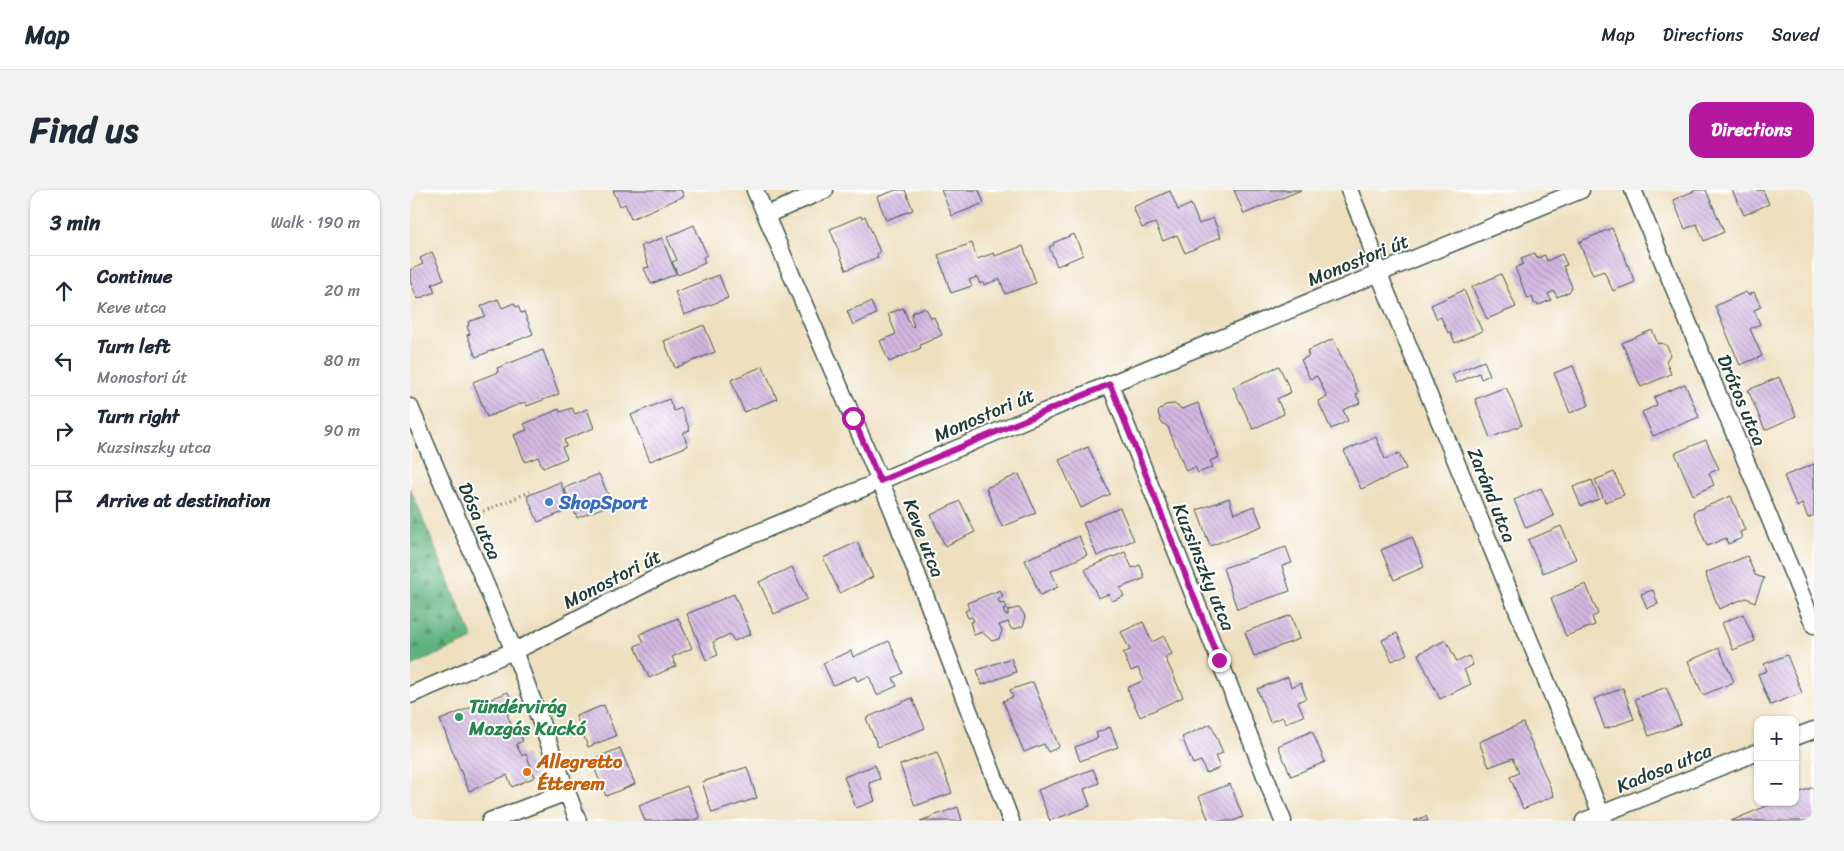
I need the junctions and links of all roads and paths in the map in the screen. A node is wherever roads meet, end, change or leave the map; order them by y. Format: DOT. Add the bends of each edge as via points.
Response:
graph roads {
  1 [pos="755,190"];
  2 [pos="825,190"];
  3 [pos="1349,190"];
  4 [pos="1581,190"];
  5 [pos="1632,190"];
  6 [pos="766,215"];
  7 [pos="1379,274"];
  8 [pos="1110,384"];
  9 [pos="410,407"];
  10 [pos="880,481"];
  11 [pos="530,492"];
  12 [pos="474,515"];
  13 [pos="1814,625"];
  14 [pos="514,651"];
  15 [pos="410,695"];
  16 [pos="1814,730"];
  17 [pos="1799,736"];
  18 [pos="1754,754"];
  19 [pos="567,792"];
  20 [pos="1603,818"];
  21 [pos="490,821"];
  22 [pos="578,821"];
  23 [pos="1011,821"];
  24 [pos="1283,821"];
  25 [pos="1584,821"];
  1 -- 6 [label="street, Keve utca"];
  2 -- 6 [label="street"];
  3 -- 7 [label="street, Zaránd utca"];
  4 -- 7 [label="street, Monostori út"];
  5 -- 13 [label="street, Drótos utca"];
  6 -- 10 [label="street, Keve utca"];
  7 -- 8 [label="street, Monostori út"];
  7 -- 20 [label="street, Zaránd utca"];
  8 -- 10 [label="street, Monostori út"];
  8 -- 24 [label="street, Kuzsinszky utca"];
  9 -- 14 [label="street, Dósa utca"];
  10 -- 14 [label="street, Monostori út" via="654,579"];
  10 -- 23 [label="street, Keve utca"];
  11 -- 12 [label="path"];
  14 -- 15 [label="street, Monostori út"];
  14 -- 19 [label="street, Dósa utca"];
  16 -- 17 [label="street"];
  18 -- 20 [label="street, Kadosa utca"];
  19 -- 21 [label="street"];
  19 -- 22 [label="street, Dósa utca"];
  20 -- 25 [label="street, Kadosa utca"];
}
